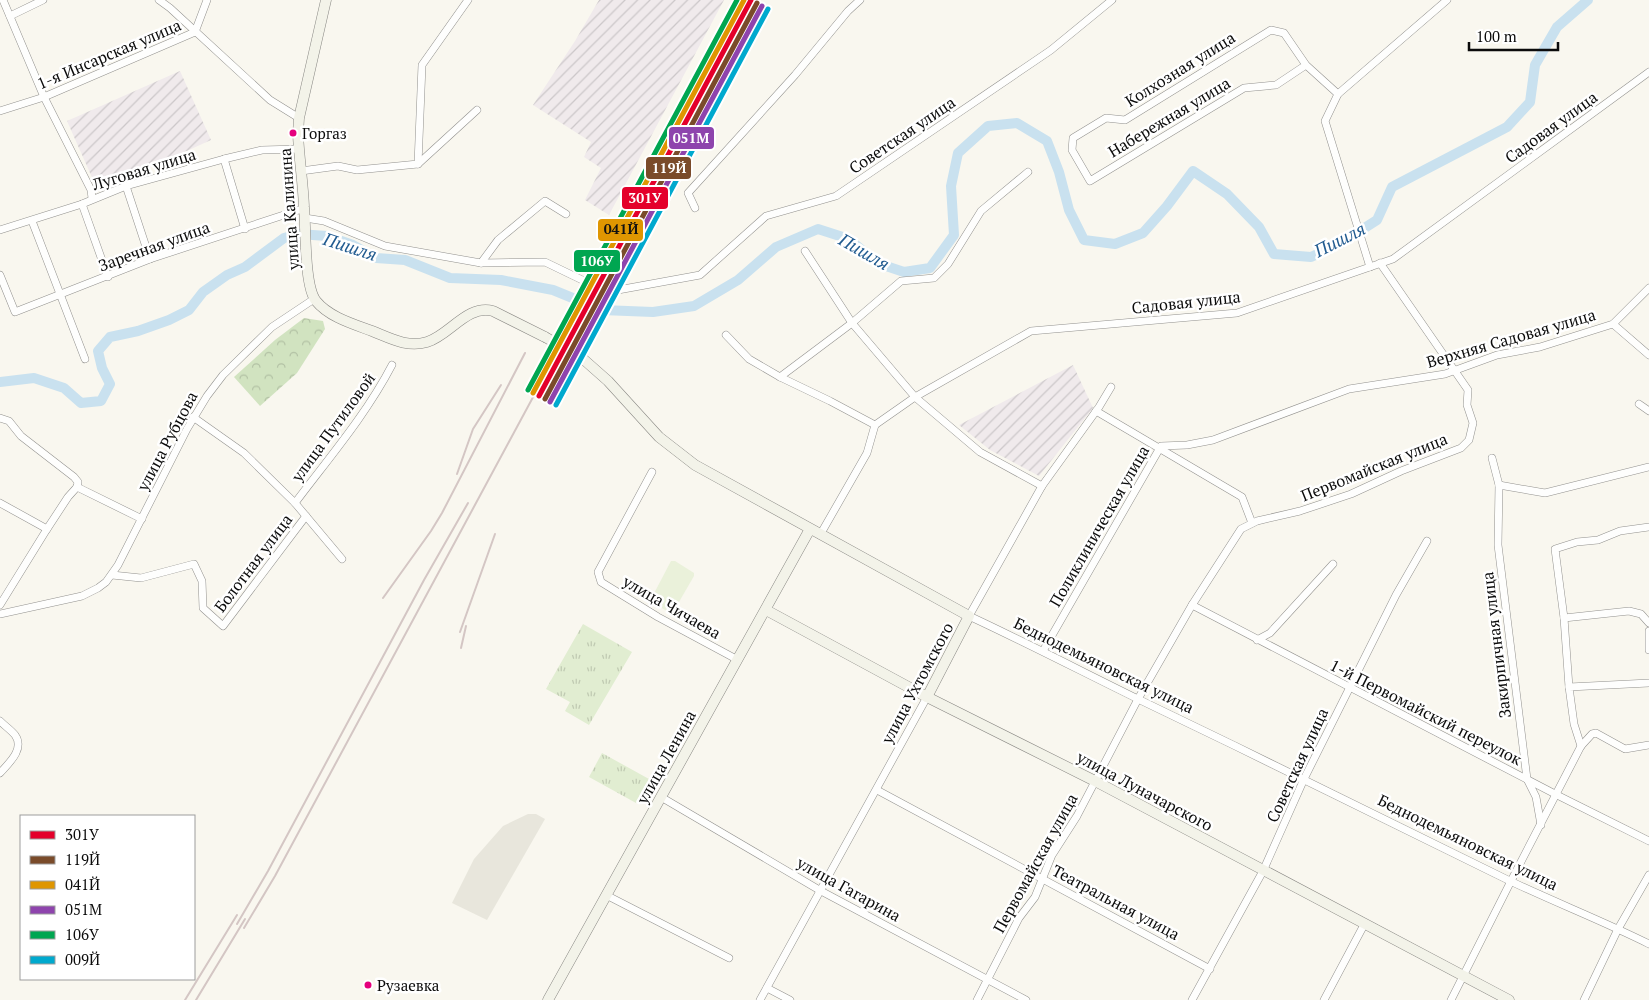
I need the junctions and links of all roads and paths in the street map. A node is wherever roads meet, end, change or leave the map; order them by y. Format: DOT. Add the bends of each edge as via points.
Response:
graph roads {
  1 [pos="3,0"];
  2 [pos="43,0"];
  3 [pos="159,0"];
  4 [pos="207,0"];
  5 [pos="326,0"];
  6 [pos="468,0"];
  7 [pos="860,0"];
  8 [pos="1112,0"];
  9 [pos="1447,0"];
  10 [pos="10,16"];
  11 [pos="196,32"];
  12 [pos="1306,65"];
  13 [pos="1649,72"];
  14 [pos="1338,94"];
  15 [pos="44,97"];
  16 [pos="477,110"];
  17 [pos="0,111"];
  18 [pos="299,118"];
  19 [pos="298,149"];
  20 [pos="224,159"];
  21 [pos="418,164"];
  22 [pos="301,171"];
  23 [pos="1028,172"];
  24 [pos="1090,181"];
  25 [pos="126,186"];
  26 [pos="92,198"];
  27 [pos="82,204"];
  28 [pos="695,208"];
  29 [pos="566,214"];
  30 [pos="305,217"];
  31 [pos="32,221"];
  32 [pos="245,229"];
  33 [pos="0,230"];
  34 [pos="804,250"];
  35 [pos="150,259"];
  36 [pos="481,263"];
  37 [pos="1380,263"];
  38 [pos="1370,267"];
  39 [pos="0,275"];
  40 [pos="108,276"];
  41 [pos="1649,288"];
  42 [pos="60,296"];
  43 [pos="314,299"];
  44 [pos="852,323"];
  45 [pos="1613,324"];
  46 [pos="726,336"];
  47 [pos="1649,355"];
  48 [pos="85,359"];
  49 [pos="392,365"];
  50 [pos="1454,371"];
  51 [pos="780,377"];
  52 [pos="1396,382"];
  53 [pos="1111,387"];
  54 [pos="915,397"];
  55 [pos="1639,404"];
  56 [pos="1649,410"];
  57 [pos="1096,411"];
  58 [pos="193,417"];
  59 [pos="0,418"];
  60 [pos="875,426"];
  61 [pos="1159,449"];
  62 [pos="1492,458"];
  63 [pos="1649,466"];
  64 [pos="652,472"];
  65 [pos="1499,485"];
  66 [pos="1042,486"];
  67 [pos="77,487"];
  68 [pos="0,502"];
  69 [pos="295,503"];
  70 [pos="306,516"];
  71 [pos="142,519"];
  72 [pos="1252,523"];
  73 [pos="1649,527"];
  74 [pos="47,529"];
  75 [pos="810,529"];
  76 [pos="820,534"];
  77 [pos="1427,541"];
  78 [pos="342,559"];
  79 [pos="1333,564"];
  80 [pos="112,575"];
  81 [pos="0,605"];
  82 [pos="1192,605"];
  83 [pos="766,610"];
  84 [pos="0,614"];
  85 [pos="969,616"];
  86 [pos="1564,618"];
  87 [pos="1649,623"];
  88 [pos="1649,631"];
  89 [pos="1257,640"];
  90 [pos="1649,650"];
  91 [pos="1043,651"];
  92 [pos="738,660"];
  93 [pos="1649,683"];
  94 [pos="1350,687"];
  95 [pos="1569,687"];
  96 [pos="927,697"];
  97 [pos="1138,699"];
  98 [pos="0,721"];
  99 [pos="1649,745"];
  100 [pos="1581,746"];
  101 [pos="0,773"];
  102 [pos="1304,779"];
  103 [pos="1527,779"];
  104 [pos="1095,781"];
  105 [pos="877,790"];
  106 [pos="1557,795"];
  107 [pos="660,797"];
  108 [pos="1541,825"];
  109 [pos="1649,841"];
  110 [pos="1263,871"];
  111 [pos="1649,875"];
  112 [pos="1042,878"];
  113 [pos="1511,881"];
  114 [pos="821,890"];
  115 [pos="606,895"];
  116 [pos="1365,923"];
  117 [pos="1618,929"];
  118 [pos="1649,944"];
  119 [pos="729,958"];
  120 [pos="1210,968"];
  121 [pos="1464,976"];
  122 [pos="987,980"];
  123 [pos="767,988"];
  124 [pos="548,1000"];
  125 [pos="760,1000"];
  126 [pos="790,1000"];
  127 [pos="977,1000"];
  128 [pos="1026,1000"];
  129 [pos="1192,1000"];
  130 [pos="1324,1000"];
  131 [pos="1451,1000"];
  132 [pos="1509,1000"];
  133 [pos="1584,1000"];
  1 -- 10 [label="street"];
  2 -- 10 [label="street"];
  3 -- 11 [label="street"];
  4 -- 11 [label="street, 1-я Инсарская улица"];
  5 -- 18 [label="main road, улица Калинина"];
  6 -- 21 [label="street" via="422,65"];
  7 -- 28 [label="street" via="688,193"];
  8 -- 36 [label="street, Советская улица" via="1051,50 836,196 766,216 700,275 607,292 545,262"];
  9 -- 14 [label="street"];
  10 -- 15 [label="street"];
  11 -- 15 [label="street, 1-я Инсарская улица"];
  11 -- 18 [label="street" via="270,100"];
  12 -- 14 [label="street"];
  12 -- 24 [label="street, Набережная улица" via="1276,85 1244,88"];
  12 -- 24 [label="street, Колхозная улица" via="1284,33 1271,30 1125,120 1106,118 1073,138 1072,150"];
  13 -- 37 [label="street, Садовая улица" via="1393,259"];
  14 -- 38 [label="street" via="1325,121"];
  15 -- 17 [label="street, 1-я Инсарская улица"];
  15 -- 26 [label="street" via="91,190"];
  16 -- 21 [label="street"];
  18 -- 19 [label="main road, улица Калинина"];
  19 -- 20 [label="street, Луговая улица" via="262,150"];
  19 -- 22 [label="main road, улица Калинина"];
  20 -- 25 [label="street, Луговая улица"];
  20 -- 32 [label="street"];
  21 -- 22 [label="street" via="357,170 338,166"];
  22 -- 30 [label="main road, улица Калинина"];
  23 -- 44 [label="street" via="981,211 948,264 934,278 902,282"];
  25 -- 26 [label="street, Луговая улица"];
  25 -- 35 [label="street"];
  26 -- 27 [label="street, Луговая улица"];
  27 -- 31 [label="street, Луговая улица"];
  27 -- 40 [label="street"];
  29 -- 36 [label="street" via="545,201 498,240"];
  30 -- 32 [label="street, Заречная улица"];
  30 -- 36 [label="street" via="324,221 384,246"];
  30 -- 43 [label="main road, улица Калинина" via="308,274"];
  31 -- 33 [label="street, Луговая улица"];
  31 -- 42 [label="street"];
  32 -- 35 [label="street, Заречная улица"];
  34 -- 44 [label="street"];
  35 -- 40 [label="street, Заречная улица"];
  37 -- 38 [label="street, Садовая улица"];
  37 -- 50 [label="street"];
  38 -- 54 [label="street, Садовая улица" via="1237,313 1031,331"];
  39 -- 42 [label="street, Заречная улица" via="15,312"];
  40 -- 42 [label="street, Заречная улица"];
  41 -- 45 [label="street, Верхняя Садовая улица"];
  42 -- 48 [label="street"];
  43 -- 58 [label="street, улица Рубцова" via="272,327 223,375"];
  43 -- 75 [label="main road, Беднодемьяновская улица, bridge" via="342,320 416,344 440,336 478,310 494,311 582,358 608,381 659,437 680,454 713,476"];
  44 -- 51 [label="street"];
  44 -- 54 [label="street"];
  45 -- 47 [label="street"];
  45 -- 50 [label="street, Верхняя Садовая улица" via="1540,347 1497,355"];
  46 -- 51 [label="street" via="749,360"];
  49 -- 69 [label="street, улица Путиловой" via="362,413"];
  50 -- 52 [label="street, Верхняя Садовая улица"];
  50 -- 72 [label="street, Первомайская улица" via="1468,390 1467,406 1473,423 1469,440 1461,448 1351,494"];
  51 -- 60 [label="street"];
  52 -- 61 [label="street, Поликлиническая улица" via="1349,389 1213,440 1161,446"];
  53 -- 57 [label="street, улица Ухтомского"];
  54 -- 60 [label="street"];
  54 -- 66 [label="street" via="980,452"];
  55 -- 56 [label="street"];
  57 -- 61 [label="street"];
  57 -- 66 [label="street, улица Ухтомского"];
  58 -- 69 [label="street" via="244,453"];
  58 -- 71 [label="street, улица Рубцова"];
  59 -- 67 [label="street" via="9,421 21,436 74,477"];
  60 -- 76 [label="street" via="867,453"];
  61 -- 72 [label="street" via="1242,497"];
  61 -- 91 [label="street, Поликлиническая улица"];
  62 -- 65 [label="street, Закирпичная улица"];
  63 -- 65 [label="street" via="1545,493"];
  64 -- 92 [label="street, улица Чичаева" via="598,572 601,582"];
  65 -- 103 [label="street, Закирпичная улица" via="1498,544"];
  66 -- 85 [label="street, улица Ухтомского"];
  67 -- 71 [label="street"];
  67 -- 74 [label="street"];
  68 -- 74 [label="street"];
  69 -- 70 [label="street"];
  70 -- 78 [label="street"];
  70 -- 80 [label="street, Болотная улица" via="223,626 203,608 202,581 194,564 141,578"];
  71 -- 80 [label="street, улица Рубцова"];
  72 -- 82 [label="street, Первомайская улица" via="1241,529"];
  73 -- 86 [label="street" via="1620,531 1598,540 1555,549"];
  74 -- 81 [label="street"];
  75 -- 76 [label="main road, Беднодемьяновская улица"];
  75 -- 83 [label="main road, улица Ленина"];
  76 -- 85 [label="main road, Беднодемьяновская улица"];
  77 -- 94 [label="street, Советская улица"];
  79 -- 89 [label="street" via="1270,634"];
  80 -- 84 [label="street" via="98,588 82,596"];
  82 -- 89 [label="street, 1-й Первомайский переулок"];
  82 -- 97 [label="street, Первомайская улица"];
  83 -- 92 [label="main road, улица Ленина"];
  83 -- 96 [label="main road, улица Луначарского"];
  85 -- 91 [label="street, Беднодемьяновская улица"];
  85 -- 96 [label="main road, улица Ухтомского"];
  86 -- 87 [label="street" via="1629,611 1641,614"];
  86 -- 95 [label="street"];
  88 -- 90 [label="street"];
  89 -- 94 [label="street, 1-й Первомайский переулок"];
  91 -- 97 [label="street, Беднодемьяновская улица"];
  92 -- 107 [label="main road, улица Ленина"];
  93 -- 95 [label="street"];
  94 -- 102 [label="street, Советская улица"];
  94 -- 103 [label="street, 1-й Первомайский переулок"];
  95 -- 100 [label="street"];
  96 -- 104 [label="main road, улица Луначарского"];
  96 -- 105 [label="street, улица Ухтомского"];
  97 -- 102 [label="street, Беднодемьяновская улица"];
  97 -- 104 [label="street, Первомайская улица"];
  98 -- 101 [label="street" via="14,733 19,747"];
  99 -- 100 [label="street" via="1625,749 1596,733"];
  100 -- 106 [label="street"];
  102 -- 110 [label="street, Советская улица"];
  102 -- 113 [label="street, Беднодемьяновская улица"];
  103 -- 106 [label="street, 1-й Первомайский переулок"];
  103 -- 108 [label="street, Закирпичная улица" via="1536,797"];
  104 -- 110 [label="main road, улица Луначарского"];
  104 -- 112 [label="street, Первомайская улица"];
  105 -- 112 [label="street, Театральная улица"];
  105 -- 114 [label="street, улица Ухтомского"];
  106 -- 108 [label="street"];
  106 -- 109 [label="street, 1-й Первомайский переулок"];
  107 -- 114 [label="street, улица Гагарина"];
  107 -- 115 [label="main road, улица Ленина"];
  108 -- 113 [label="street"];
  110 -- 116 [label="main road, улица Луначарского"];
  110 -- 120 [label="street, Советская улица"];
  111 -- 117 [label="street"];
  112 -- 120 [label="street, Театральная улица"];
  112 -- 122 [label="street, Первомайская улица" via="1035,897 1019,918"];
  113 -- 117 [label="street, Беднодемьяновская улица"];
  113 -- 121 [label="street"];
  114 -- 122 [label="street, улица Гагарина"];
  114 -- 123 [label="street, улица Ухтомского"];
  115 -- 119 [label="street"];
  115 -- 124 [label="main road, улица Ленина"];
  116 -- 121 [label="main road, улица Луначарского"];
  116 -- 130 [label="street"];
  117 -- 118 [label="street, Беднодемьяновская улица"];
  117 -- 133 [label="street"];
  120 -- 129 [label="street, Советская улица"];
  121 -- 131 [label="street"];
  121 -- 132 [label="main road, улица Луначарского"];
  122 -- 127 [label="street, Первомайская улица"];
  122 -- 128 [label="street, улица Гагарина"];
  123 -- 125 [label="street, улица Ухтомского"];
  123 -- 126 [label="street"];
}
